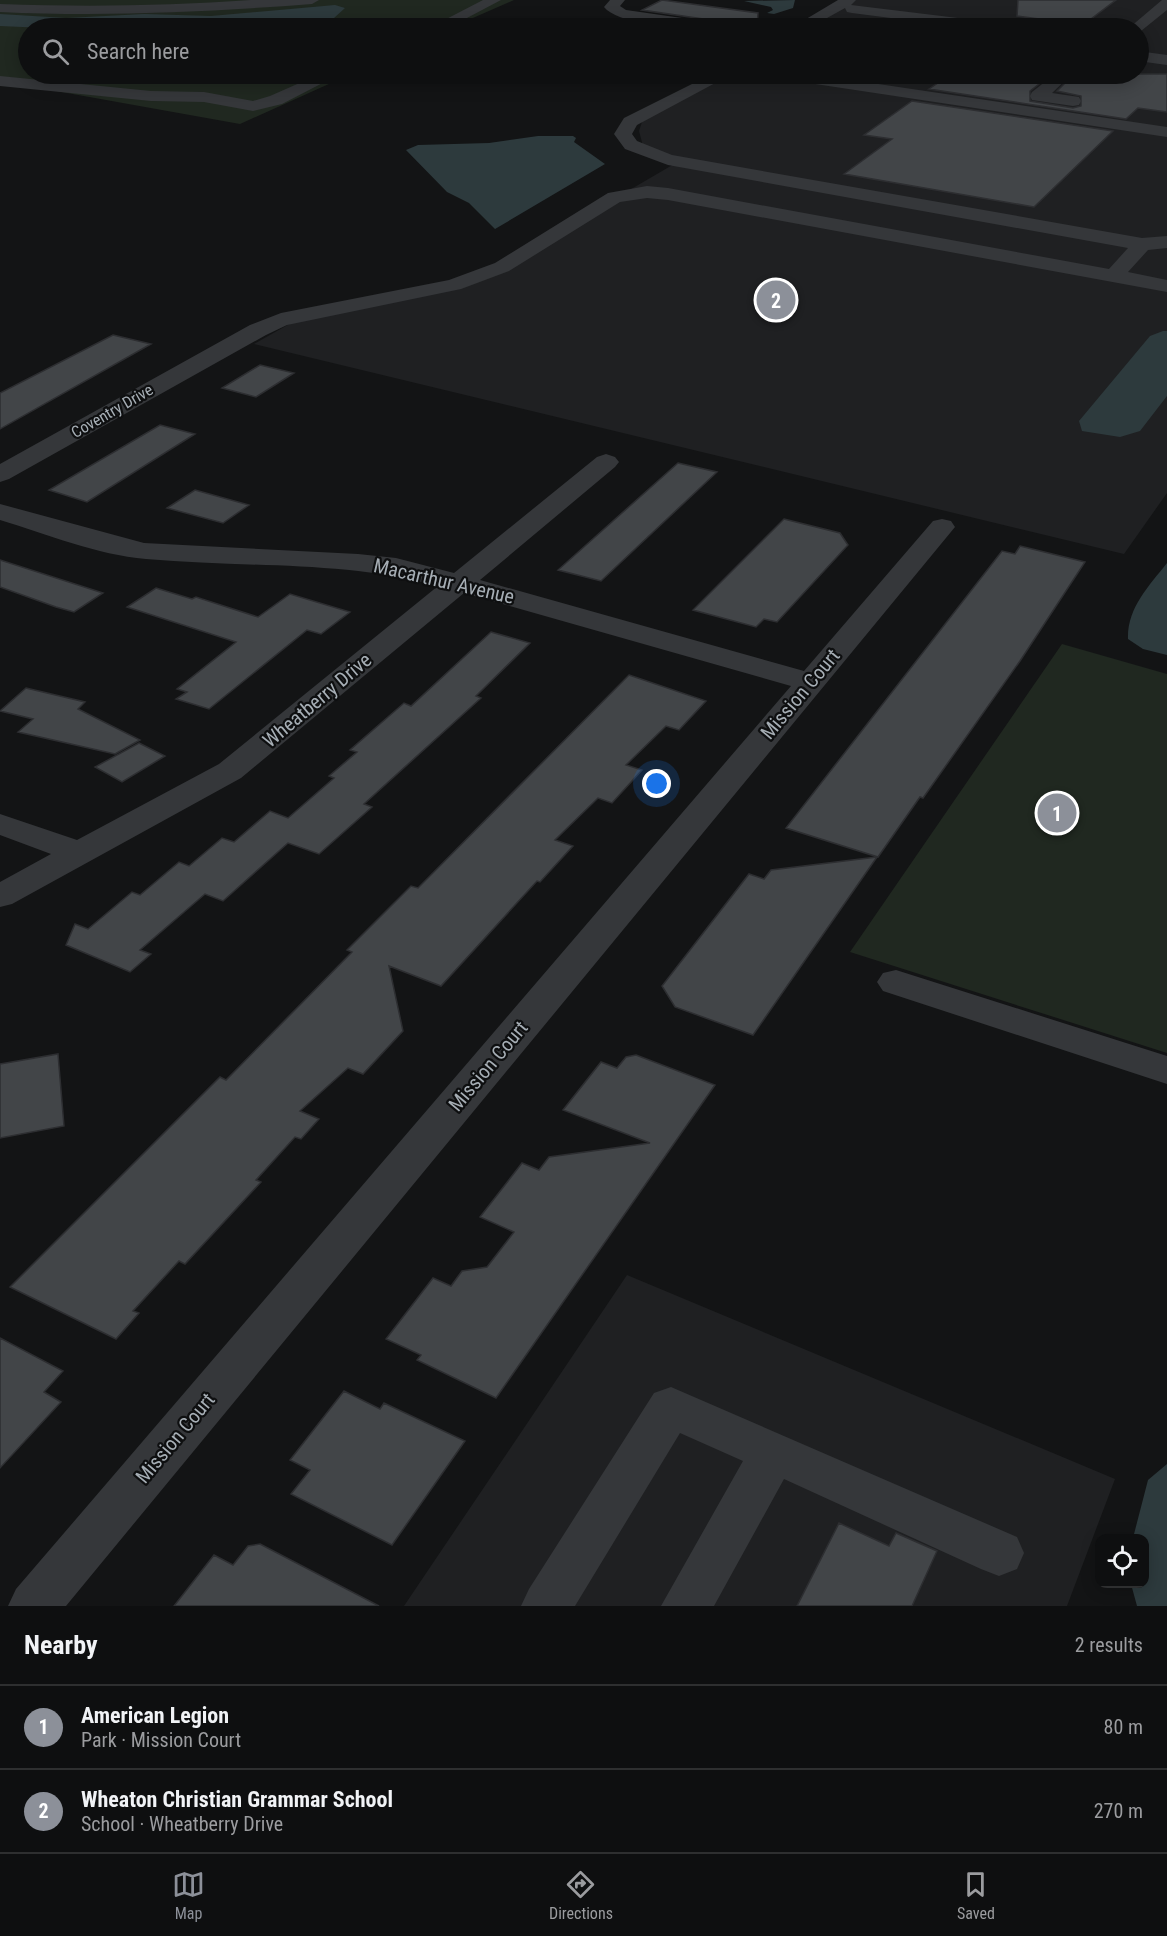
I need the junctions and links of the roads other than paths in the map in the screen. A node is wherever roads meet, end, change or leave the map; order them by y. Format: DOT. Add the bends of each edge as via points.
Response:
graph roads {
  1 [pos="312,0"];
  2 [pos="494,0"];
  3 [pos="618,0"];
  4 [pos="894,0"];
  5 [pos="0,8"];
  6 [pos="1160,8"];
  7 [pos="852,11"];
  8 [pos="875,12"];
  9 [pos="457,18"];
  10 [pos="649,18"];
  11 [pos="830,18"];
  12 [pos="866,18"];
  13 [pos="922,18"];
  14 [pos="1148,18"];
  15 [pos="1149,48"];
  16 [pos="1167,50"];
  17 [pos="1149,58"];
  18 [pos="1167,60"];
  19 [pos="0,81"];
  20 [pos="18,83"];
  21 [pos="30,84"];
  22 [pos="310,84"];
  23 [pos="704,84"];
  24 [pos="848,84"];
  25 [pos="1052,84"];
  26 [pos="1143,111"];
  27 [pos="1167,132"];
  28 [pos="668,160"];
  29 [pos="668,194"];
  30 [pos="1167,242"];
  31 [pos="1142,244"];
  32 [pos="1114,276"];
  33 [pos="1167,286"];
  34 [pos="606,462"];
  35 [pos="0,474"];
  36 [pos="0,512"];
  37 [pos="942,527"];
  38 [pos="459,582"];
  39 [pos="810,682"];
  40 [pos="0,824"];
  41 [pos="79,853"];
  42 [pos="0,896"];
  43 [pos="896,982"];
  44 [pos="1167,1070"];
  45 [pos="774,1452"];
  46 [pos="999,1553"];
  47 [pos="34,1606"];
  48 [pos="547,1606"];
  49 [pos="687,1606"];
  1 -- 5 [label="street" via="186,9"];
  2 -- 9 [label="street"];
  3 -- 10 [label="street" via="610,7 622,14"];
  4 -- 8 [label="street"];
  6 -- 14 [label="street"];
  7 -- 8 [label="street"];
  7 -- 11 [label="street"];
  7 -- 12 [label="street"];
  8 -- 13 [label="street"];
  15 -- 16 [label="street"];
  17 -- 18 [label="street"];
  19 -- 20 [label="street"];
  21 -- 22 [label="street" via="204,98 253,106"];
  23 -- 28 [label="street" via="630,122 622,134 631,145"];
  24 -- 27 [label="street"];
  25 -- 26 [label="street" via="1038,96"];
  28 -- 29 [label="street" via="639,178 642,186"];
  28 -- 31 [label="street"];
  29 -- 32 [label="street"];
  29 -- 35 [label="street, Coventry Drive" via="647,192 615,197 502,267 454,285 281,320 223,347"];
  30 -- 31 [label="street"];
  31 -- 32 [label="street"];
  32 -- 33 [label="street"];
  34 -- 38 [label="street, Wheatberry Drive"];
  36 -- 38 [label="street, Macarthur Avenue" via="144,551 358,562 396,566"];
  37 -- 39 [label="street, Mission Court"];
  38 -- 39 [label="street, Macarthur Avenue"];
  38 -- 41 [label="street, Wheatberry Drive" via="230,771"];
  39 -- 47 [label="street, Mission Court"];
  40 -- 41 [label="street"];
  41 -- 42 [label="street, Wheatberry Drive"];
  43 -- 44 [label="street"];
  45 -- 46 [label="street"];
  45 -- 48 [label="street" via="671,1407"];
  45 -- 49 [label="street"];
}
